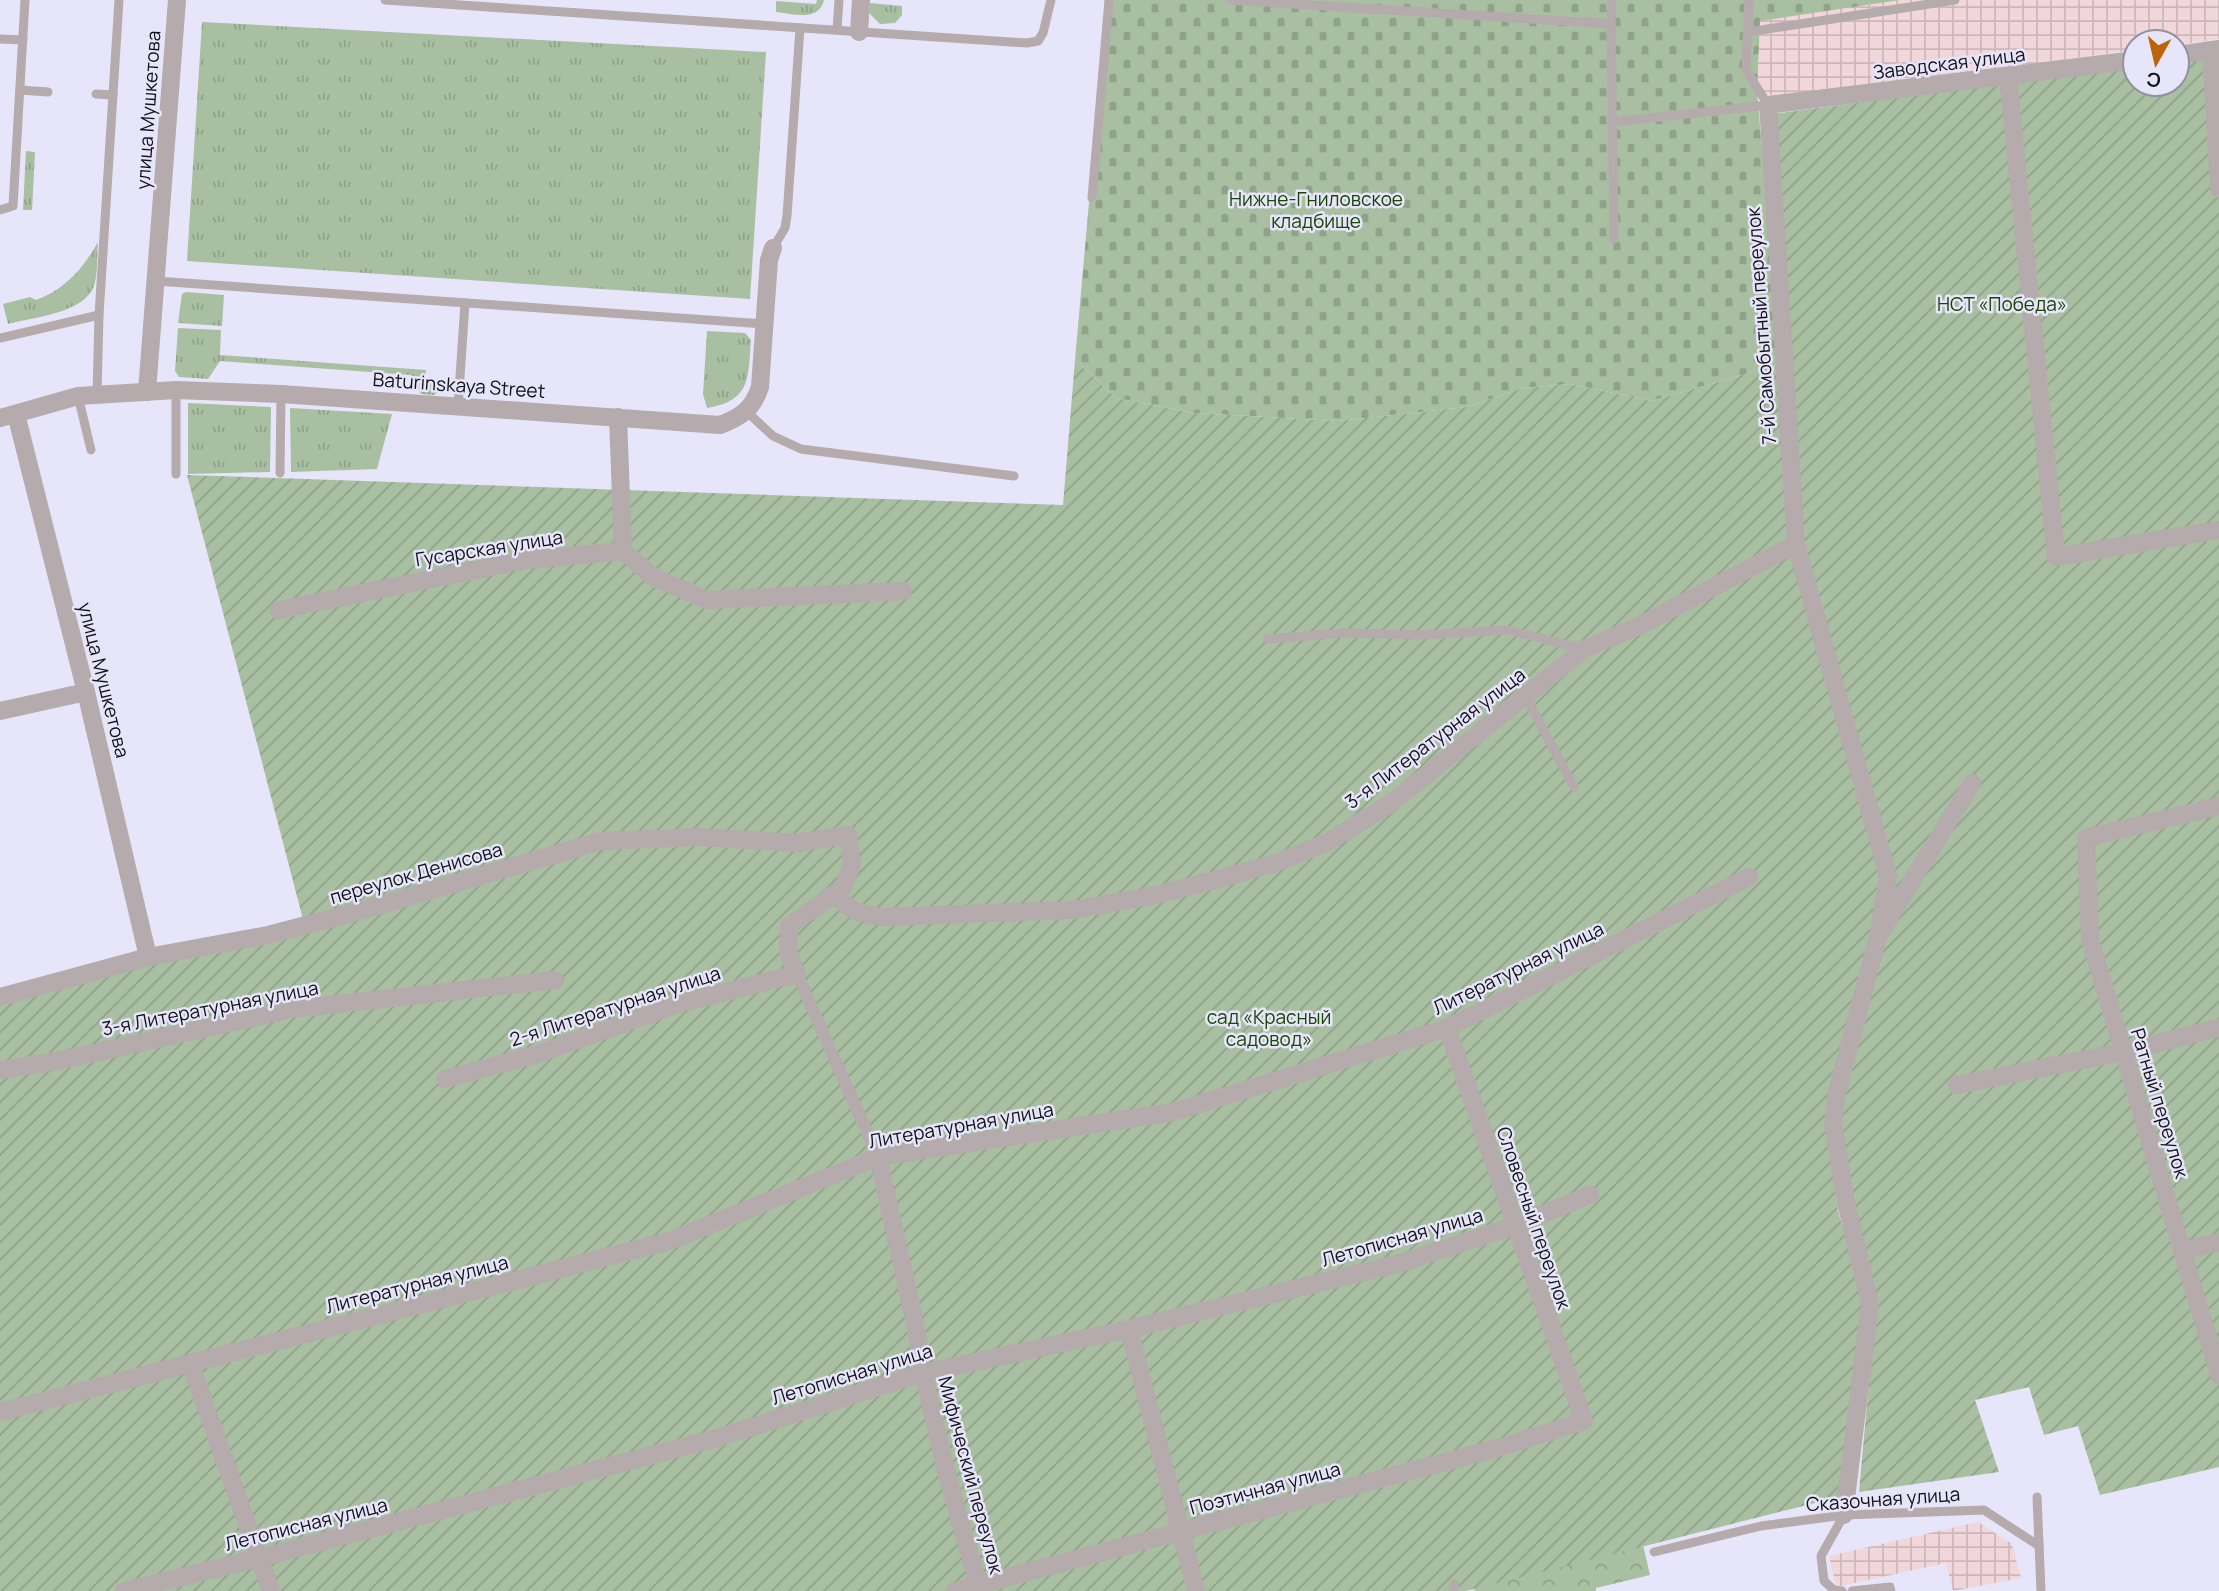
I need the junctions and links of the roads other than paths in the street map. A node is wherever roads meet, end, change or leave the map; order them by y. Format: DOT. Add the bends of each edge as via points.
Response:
graph roads {
  1 [pos="25,0"];
  2 [pos="119,0"];
  3 [pos="177,0"];
  4 [pos="385,0"];
  5 [pos="839,0"];
  6 [pos="861,0"];
  7 [pos="1051,0"];
  8 [pos="1110,0"];
  9 [pos="1231,0"];
  10 [pos="1612,0"];
  11 [pos="1749,0"];
  12 [pos="1955,0"];
  13 [pos="532,5"];
  14 [pos="1611,24"];
  15 [pos="800,28"];
  16 [pos="837,30"];
  17 [pos="859,32"];
  18 [pos="1748,32"];
  19 [pos="0,39"];
  20 [pos="23,40"];
  21 [pos="2215,50"];
  22 [pos="2191,53"];
  23 [pos="2121,62"];
  24 [pos="2008,77"];
  25 [pos="20,90"];
  26 [pos="48,92"];
  27 [pos="96,94"];
  28 [pos="113,95"];
  29 [pos="1768,105"];
  30 [pos="1613,122"];
  31 [pos="2219,189"];
  32 [pos="1092,198"];
  33 [pos="0,209"];
  34 [pos="1614,239"];
  35 [pos="773,248"];
  36 [pos="156,281"];
  37 [pos="465,303"];
  38 [pos="99,315"];
  39 [pos="765,324"];
  40 [pos="0,338"];
  41 [pos="176,390"];
  42 [pos="147,392"];
  43 [pos="97,394"];
  44 [pos="281,394"];
  45 [pos="78,396"];
  46 [pos="458,406"];
  47 [pos="747,412"];
  48 [pos="8,416"];
  49 [pos="618,417"];
  50 [pos="91,450"];
  51 [pos="280,473"];
  52 [pos="176,474"];
  53 [pos="1014,476"];
  54 [pos="2219,530"];
  55 [pos="1796,544"];
  56 [pos="623,551"];
  57 [pos="903,591"];
  58 [pos="279,610"];
  59 [pos="1268,639"];
  60 [pos="1584,649"];
  61 [pos="86,692"];
  62 [pos="1525,696"];
  63 [pos="0,711"];
  64 [pos="1972,783"];
  65 [pos="1574,787"];
  66 [pos="2219,806"];
  67 [pos="848,835"];
  68 [pos="1749,877"];
  69 [pos="831,895"];
  70 [pos="1878,936"];
  71 [pos="148,957"];
  72 [pos="797,974"];
  73 [pos="555,979"];
  74 [pos="0,997"];
  75 [pos="1447,1028"];
  76 [pos="2219,1028"];
  77 [pos="2122,1052"];
  78 [pos="0,1070"];
  79 [pos="445,1079"];
  80 [pos="1957,1085"];
  81 [pos="878,1157"];
  82 [pos="1590,1195"];
  83 [pos="1514,1226"];
  84 [pos="2219,1242"];
  85 [pos="2182,1251"];
  86 [pos="1129,1329"];
  87 [pos="190,1363"];
  88 [pos="923,1373"];
  89 [pos="2219,1375"];
  90 [pos="0,1412"];
  91 [pos="1584,1421"];
  92 [pos="2037,1497"];
  93 [pos="1844,1515"];
  94 [pos="1181,1532"];
  95 [pos="2039,1546"];
  96 [pos="1654,1552"];
  97 [pos="260,1558"];
  98 [pos="979,1588"];
  99 [pos="124,1591"];
  100 [pos="271,1591"];
  101 [pos="955,1591"];
  102 [pos="1196,1591"];
  103 [pos="1842,1591"];
  104 [pos="1852,1591"];
  105 [pos="1891,1591"];
  106 [pos="2041,1591"];
  1 -- 20 [label="lane"];
  2 -- 28 [label="lane"];
  3 -- 36 [label="street, улица Мушкетова"];
  4 -- 13 [label="lane"];
  5 -- 16 [label="lane"];
  6 -- 17 [label="street"];
  7 -- 17 [label="lane" via="1043,33 1038,41 1027,43"];
  8 -- 32 [label="lane"];
  9 -- 14 [label="lane"];
  10 -- 14 [label="lane"];
  11 -- 18 [label="lane"];
  12 -- 18 [label="lane"];
  13 -- 15 [label="lane"];
  14 -- 30 [label="lane"];
  15 -- 16 [label="lane"];
  15 -- 35 [label="lane" via="787,216"];
  16 -- 17 [label="lane"];
  18 -- 29 [label="lane" via="1746,70"];
  19 -- 20 [label="lane"];
  20 -- 25 [label="lane"];
  21 -- 22 [label="street"];
  21 -- 31 [label="street"];
  23 -- 24 [label="street, Заводская улица"];
  24 -- 29 [label="street, Заводская улица"];
  24 -- 54 [label="street" via="2056,557"];
  25 -- 26 [label="lane"];
  25 -- 33 [label="lane" via="13,206"];
  27 -- 28 [label="lane"];
  28 -- 38 [label="lane"];
  29 -- 30 [label="lane"];
  29 -- 55 [label="street, 7-й Самобытный переулок"];
  30 -- 34 [label="lane"];
  35 -- 39 [label="street"];
  36 -- 37 [label="lane"];
  36 -- 42 [label="street, улица Мушкетова"];
  37 -- 39 [label="lane"];
  37 -- 46 [label="lane"];
  38 -- 40 [label="lane"];
  38 -- 43 [label="lane"];
  39 -- 47 [label="street" via="760,387"];
  41 -- 42 [label="street, Baturinskaya Street"];
  41 -- 44 [label="street, Baturinskaya Street"];
  41 -- 52 [label="lane"];
  42 -- 43 [label="street, Baturinskaya Street"];
  43 -- 45 [label="street, Baturinskaya Street"];
  44 -- 46 [label="street, Baturinskaya Street"];
  44 -- 51 [label="lane"];
  45 -- 48 [label="street, Baturinskaya Street"];
  45 -- 50 [label="lane"];
  46 -- 49 [label="street, Baturinskaya Street"];
  47 -- 49 [label="street, Baturinskaya Street" via="720,425"];
  47 -- 53 [label="lane" via="773,436 801,449"];
  48 -- 61 [label="street, улица Мушкетова"];
  49 -- 56 [label="street"];
  55 -- 60 [label="street, 3-я Литературная улица" via="1639,626"];
  55 -- 70 [label="street, 7-й Самобытный переулок" via="1888,876"];
  56 -- 57 [label="street" via="653,577 708,600"];
  56 -- 58 [label="street, Гусарская улица" via="525,560"];
  59 -- 60 [label="lane" via="1507,630"];
  60 -- 62 [label="street, 3-я Литературная улица"];
  61 -- 63 [label="street"];
  61 -- 71 [label="street, улица Мушкетова"];
  62 -- 65 [label="lane"];
  62 -- 69 [label="street, 3-я Литературная улица" via="1391,803 1328,842 1261,867 1147,897 1072,910 882,917 856,912"];
  64 -- 70 [label="street"];
  66 -- 77 [label="street, Ратный переулок" via="2086,838 2090,939"];
  67 -- 69 [label="street, Мифический переулок" via="852,864 843,888"];
  67 -- 71 [label="street, переулок Денисова" via="797,843 699,837 601,841 293,929"];
  68 -- 75 [label="street, Литературная улица"];
  69 -- 72 [label="street, Мифический переулок" via="789,926 788,952"];
  70 -- 93 [label="street" via="1833,1123 1870,1304"];
  71 -- 74 [label="street, переулок Денисова"];
  72 -- 79 [label="street, 2-я Литературная улица" via="681,1003 538,1054"];
  72 -- 81 [label="street, Мифический переулок"];
  73 -- 78 [label="street, 3-я Литературная улица" via="292,1009"];
  75 -- 81 [label="street, Литературная улица" via="1173,1112"];
  75 -- 83 [label="street, Словесный переулок"];
  76 -- 77 [label="street"];
  77 -- 80 [label="street"];
  77 -- 85 [label="street, Ратный переулок"];
  81 -- 87 [label="street, Литературная улица" via="670,1241"];
  81 -- 88 [label="street, Мифический переулок"];
  82 -- 83 [label="street, Летописная улица"];
  83 -- 86 [label="street, Летописная улица" via="1401,1263"];
  83 -- 91 [label="street, Словесный переулок"];
  84 -- 85 [label="street"];
  85 -- 89 [label="street, Ратный переулок"];
  86 -- 88 [label="street, Летописная улица"];
  86 -- 94 [label="street"];
  87 -- 90 [label="street, Литературная улица"];
  87 -- 97 [label="street"];
  88 -- 97 [label="street, Летописная улица" via="717,1438"];
  88 -- 98 [label="street, Мифический переулок"];
  91 -- 94 [label="street, Поэтичная улица"];
  92 -- 95 [label="lane"];
  93 -- 95 [label="lane, Сказочная улица" via="1984,1510"];
  93 -- 96 [label="lane, Сказочная улица" via="1761,1526"];
  93 -- 103 [label="lane" via="1821,1556 1824,1581"];
  94 -- 98 [label="street, Поэтичная улица"];
  94 -- 102 [label="street"];
  95 -- 106 [label="lane"];
  97 -- 99 [label="street, Летописная улица"];
  97 -- 100 [label="street"];
  98 -- 101 [label="street, Поэтичная улица"];
  104 -- 105 [label="lane" via="1889,1587"];
}
